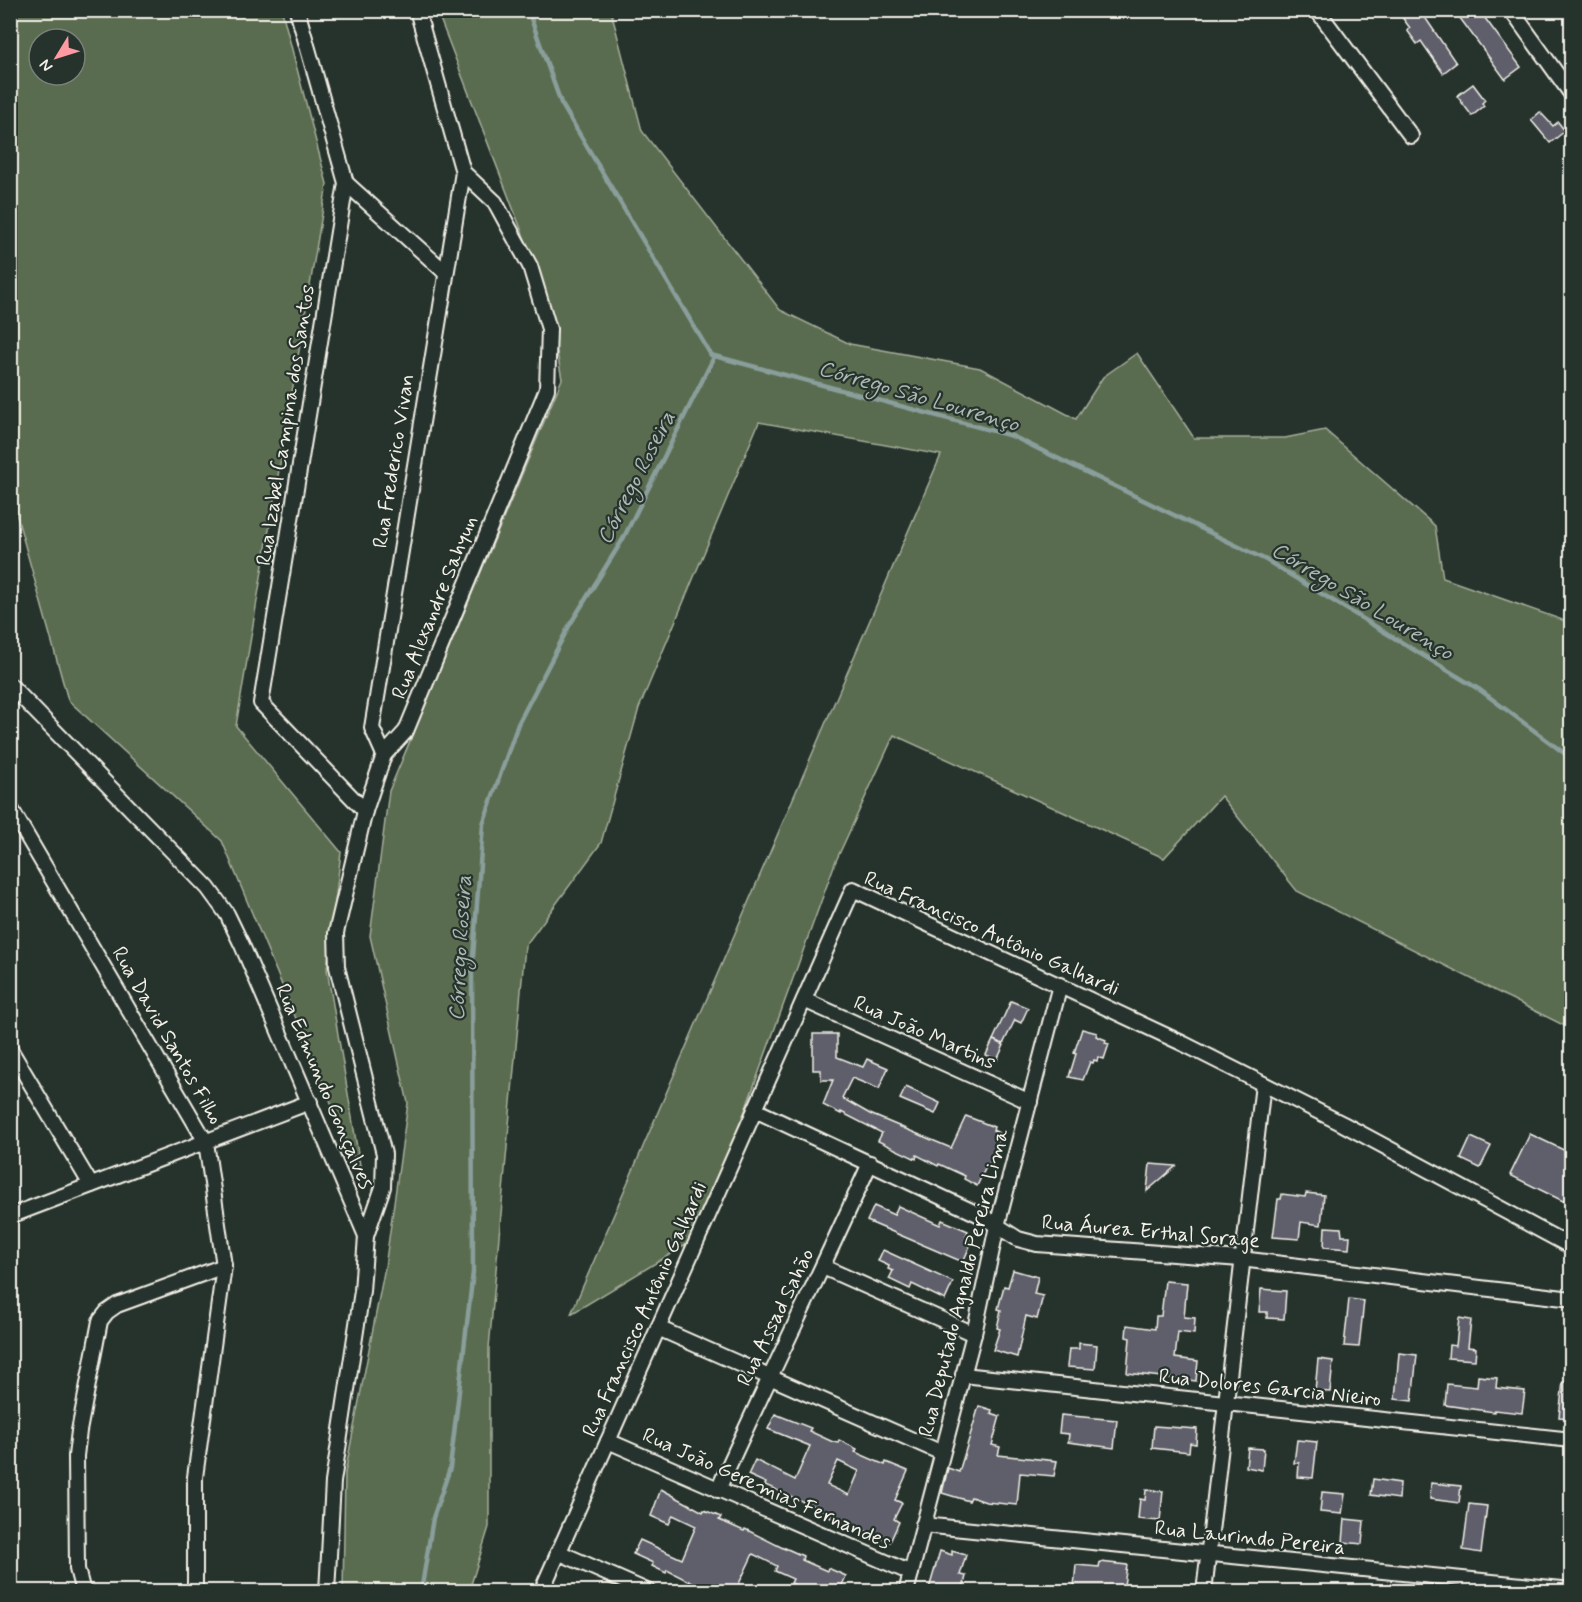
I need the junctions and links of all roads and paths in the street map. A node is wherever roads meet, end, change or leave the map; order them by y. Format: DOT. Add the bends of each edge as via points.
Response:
graph roads {
  1 [pos="297,10"];
  2 [pos="417,10"];
  3 [pos="1317,10"];
  4 [pos="1511,10"];
  5 [pos="1572,95"];
  6 [pos="1411,136"];
  7 [pos="463,172"];
  8 [pos="346,183"];
  9 [pos="445,273"];
  10 [pos="11,687"];
  11 [pos="384,755"];
  12 [pos="10,807"];
  13 [pos="365,811"];
  14 [pos="1060,985"];
  15 [pos="804,1000"];
  16 [pos="10,1049"];
  17 [pos="1263,1084"];
  18 [pos="310,1102"];
  19 [pos="1030,1102"];
  20 [pos="755,1110"];
  21 [pos="206,1142"];
  22 [pos="870,1163"];
  23 [pos="91,1185"];
  24 [pos="10,1216"];
  25 [pos="997,1226"];
  26 [pos="366,1236"];
  27 [pos="1572,1247"];
  28 [pos="1241,1259"];
  29 [pos="224,1266"];
  30 [pos="823,1267"];
  31 [pos="1572,1299"];
  32 [pos="658,1329"];
  33 [pos="974,1334"];
  34 [pos="963,1376"];
  35 [pos="769,1377"];
  36 [pos="1225,1403"];
  37 [pos="1572,1440"];
  38 [pos="608,1442"];
  39 [pos="942,1453"];
  40 [pos="718,1490"];
  41 [pos="923,1525"];
  42 [pos="558,1552"];
  43 [pos="1208,1554"];
  44 [pos="910,1574"];
  45 [pos="1572,1590"];
  46 [pos="86,1592"];
  47 [pos="195,1592"];
  48 [pos="327,1592"];
  49 [pos="541,1592"];
  50 [pos="649,1592"];
  51 [pos="906,1592"];
  52 [pos="1204,1592"];
  1 -- 8 [label="street, Rua Izabel Campina dos Santos"];
  2 -- 7 [label="street"];
  3 -- 6 [label="street"];
  4 -- 5 [label="street"];
  7 -- 9 [label="street, Rua Frederico Vivan"];
  7 -- 11 [label="street, Rua Alexandre Sahyun" via="495,202 530,266 549,329 547,389 406,731"];
  8 -- 9 [label="street"];
  8 -- 13 [label="street, Rua Izabel Campina dos Santos" via="261,703"];
  9 -- 11 [label="street, Rua Frederico Vivan" via="372,729"];
  10 -- 18 [label="street, Rua Edmundo Gonçalves" via="208,888 227,914"];
  11 -- 13 [label="street, Rua Alexandre Sahyun"];
  12 -- 21 [label="street, Rua David Santos Filho"];
  13 -- 26 [label="street, Rua Alexandre Sahyun" via="336,933 337,967 384,1154 383,1188"];
  14 -- 15 [label="street, Rua Francisco Antônio Galhardi" via="853,889"];
  14 -- 17 [label="street, Rua Francisco Antônio Galhardi"];
  14 -- 19 [label="street, Rua Deputado Agnaldo Pereira Lima"];
  15 -- 19 [label="street, Rua João Martins"];
  15 -- 20 [label="street, Rua Francisco Antônio Galhardi"];
  16 -- 23 [label="street"];
  17 -- 27 [label="street, Rua Francisco Antônio Galhardi"];
  17 -- 28 [label="street"];
  18 -- 21 [label="street"];
  18 -- 26 [label="street, Rua Edmundo Gonçalves"];
  19 -- 25 [label="street, Rua Deputado Agnaldo Pereira Lima"];
  20 -- 22 [label="street, Rua Áurea Erthal Sorage"];
  20 -- 32 [label="street, Rua Francisco Antônio Galhardi"];
  21 -- 23 [label="street"];
  21 -- 29 [label="street, Rua David Santos Filho"];
  22 -- 25 [label="street, Rua Áurea Erthal Sorage"];
  22 -- 30 [label="street, Rua Assad Sahão"];
  23 -- 24 [label="street"];
  25 -- 28 [label="street, Rua Áurea Erthal Sorage" via="1018,1239 1037,1244"];
  25 -- 33 [label="street, Rua Deputado Agnaldo Pereira Lima"];
  26 -- 48 [label="street, Rua Edmundo Gonçalves" via="362,1291 333,1482"];
  28 -- 31 [label="street, Rua Áurea Erthal Sorage"];
  28 -- 36 [label="street"];
  29 -- 46 [label="street" via="117,1305 100,1321 76,1456 77,1569"];
  29 -- 47 [label="street, Rua David Santos Filho" via="195,1477"];
  30 -- 33 [label="street"];
  30 -- 35 [label="street, Rua Assad Sahão"];
  32 -- 35 [label="street"];
  32 -- 38 [label="street, Rua Francisco Antônio Galhardi"];
  33 -- 34 [label="street, Rua Deputado Agnaldo Pereira Lima"];
  34 -- 36 [label="street, Rua Dolores Garcia Nieiro"];
  34 -- 39 [label="street, Rua Deputado Agnaldo Pereira Lima"];
  35 -- 39 [label="street"];
  35 -- 40 [label="street, Rua Assad Sahão"];
  36 -- 37 [label="street, Rua Dolores Garcia Nieiro"];
  36 -- 43 [label="street"];
  38 -- 40 [label="street, Rua João Geremias Fernandes"];
  38 -- 42 [label="street, Rua Francisco Antônio Galhardi"];
  39 -- 41 [label="street, Rua Deputado Agnaldo Pereira Lima"];
  40 -- 44 [label="street, Rua João Geremias Fernandes"];
  41 -- 43 [label="street, Rua Laurindo Pereira"];
  41 -- 44 [label="street, Rua Deputado Agnaldo Pereira Lima"];
  42 -- 49 [label="street, Rua Francisco Antônio Galhardi"];
  42 -- 50 [label="street"];
  43 -- 45 [label="street, Rua Laurindo Pereira"];
  43 -- 52 [label="street"];
  44 -- 51 [label="street, Rua Deputado Agnaldo Pereira Lima"];
}
